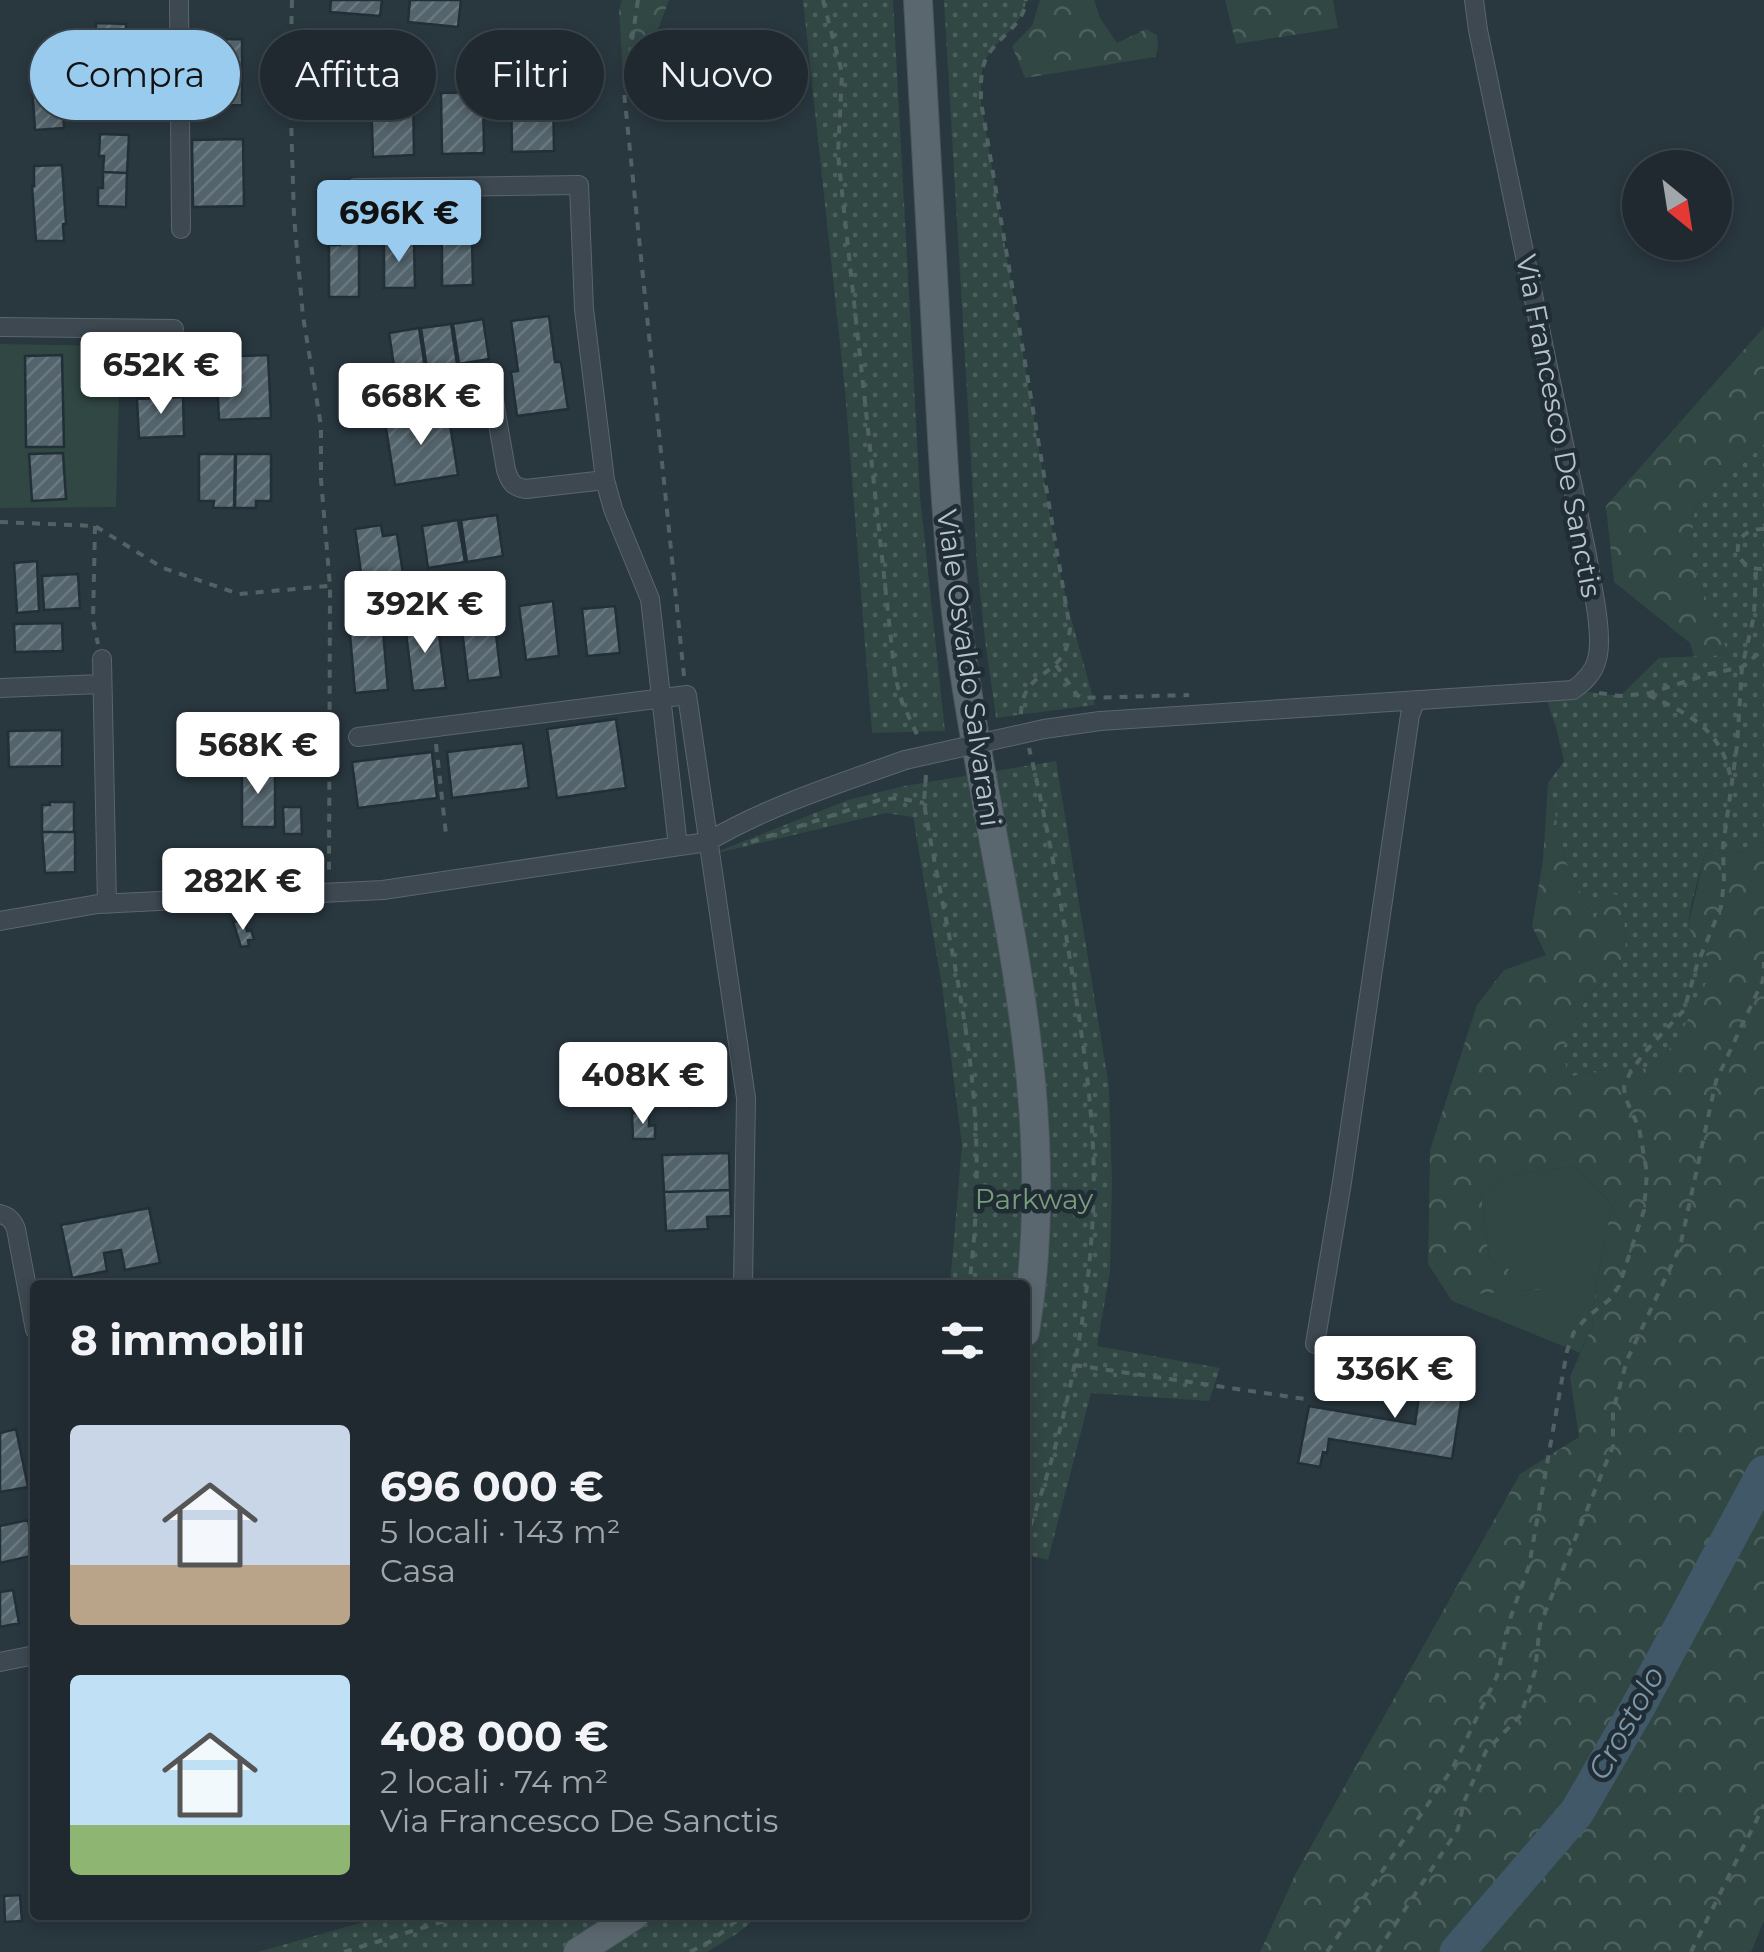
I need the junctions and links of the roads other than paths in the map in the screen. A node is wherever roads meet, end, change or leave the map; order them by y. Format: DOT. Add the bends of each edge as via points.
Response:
graph roads {
  1 [pos="179,0"];
  2 [pos="918,0"];
  3 [pos="1474,0"];
  4 [pos="356,188"];
  5 [pos="181,229"];
  6 [pos="0,327"];
  7 [pos="174,329"];
  8 [pos="372,398"];
  9 [pos="604,480"];
  10 [pos="102,659"];
  11 [pos="101,684"];
  12 [pos="0,688"];
  13 [pos="660,699"];
  14 [pos="1416,700"];
  15 [pos="358,737"];
  16 [pos="678,846"];
  17 [pos="708,848"];
  18 [pos="107,904"];
  19 [pos="0,921"];
  20 [pos="0,1214"];
  21 [pos="742,1280"];
  22 [pos="1030,1282"];
  23 [pos="30,1304"];
  24 [pos="1314,1344"];
  25 [pos="30,1657"];
  26 [pos="0,1662"];
  27 [pos="628,1920"];
  28 [pos="578,1952"];
  1 -- 5 [label="street"];
  2 -- 22 [label="main road, Viale Osvaldo Salvarani" via="954,597 1036,1118"];
  3 -- 14 [label="street, Via Francesco De Sanctis" via="1599,640 1597,661 1573,690"];
  4 -- 9 [label="street" via="579,185 584,309"];
  6 -- 7 [label="street"];
  8 -- 9 [label="street" via="480,382 493,395 510,482 518,488"];
  9 -- 13 [label="street" via="650,599"];
  10 -- 11 [label="street"];
  11 -- 12 [label="street"];
  11 -- 18 [label="street"];
  13 -- 15 [label="street"];
  13 -- 16 [label="street"];
  13 -- 17 [label="street" via="686,695"];
  14 -- 17 [label="street, bridge" via="1035,731 904,760 726,831"];
  14 -- 24 [label="street"];
  16 -- 17 [label="street"];
  16 -- 18 [label="street" via="383,890"];
  17 -- 21 [label="street" via="746,1098"];
  18 -- 19 [label="street"];
  20 -- 23 [label="street" via="16,1230"];
  25 -- 26 [label="street"];
  27 -- 28 [label="main road"];
}
